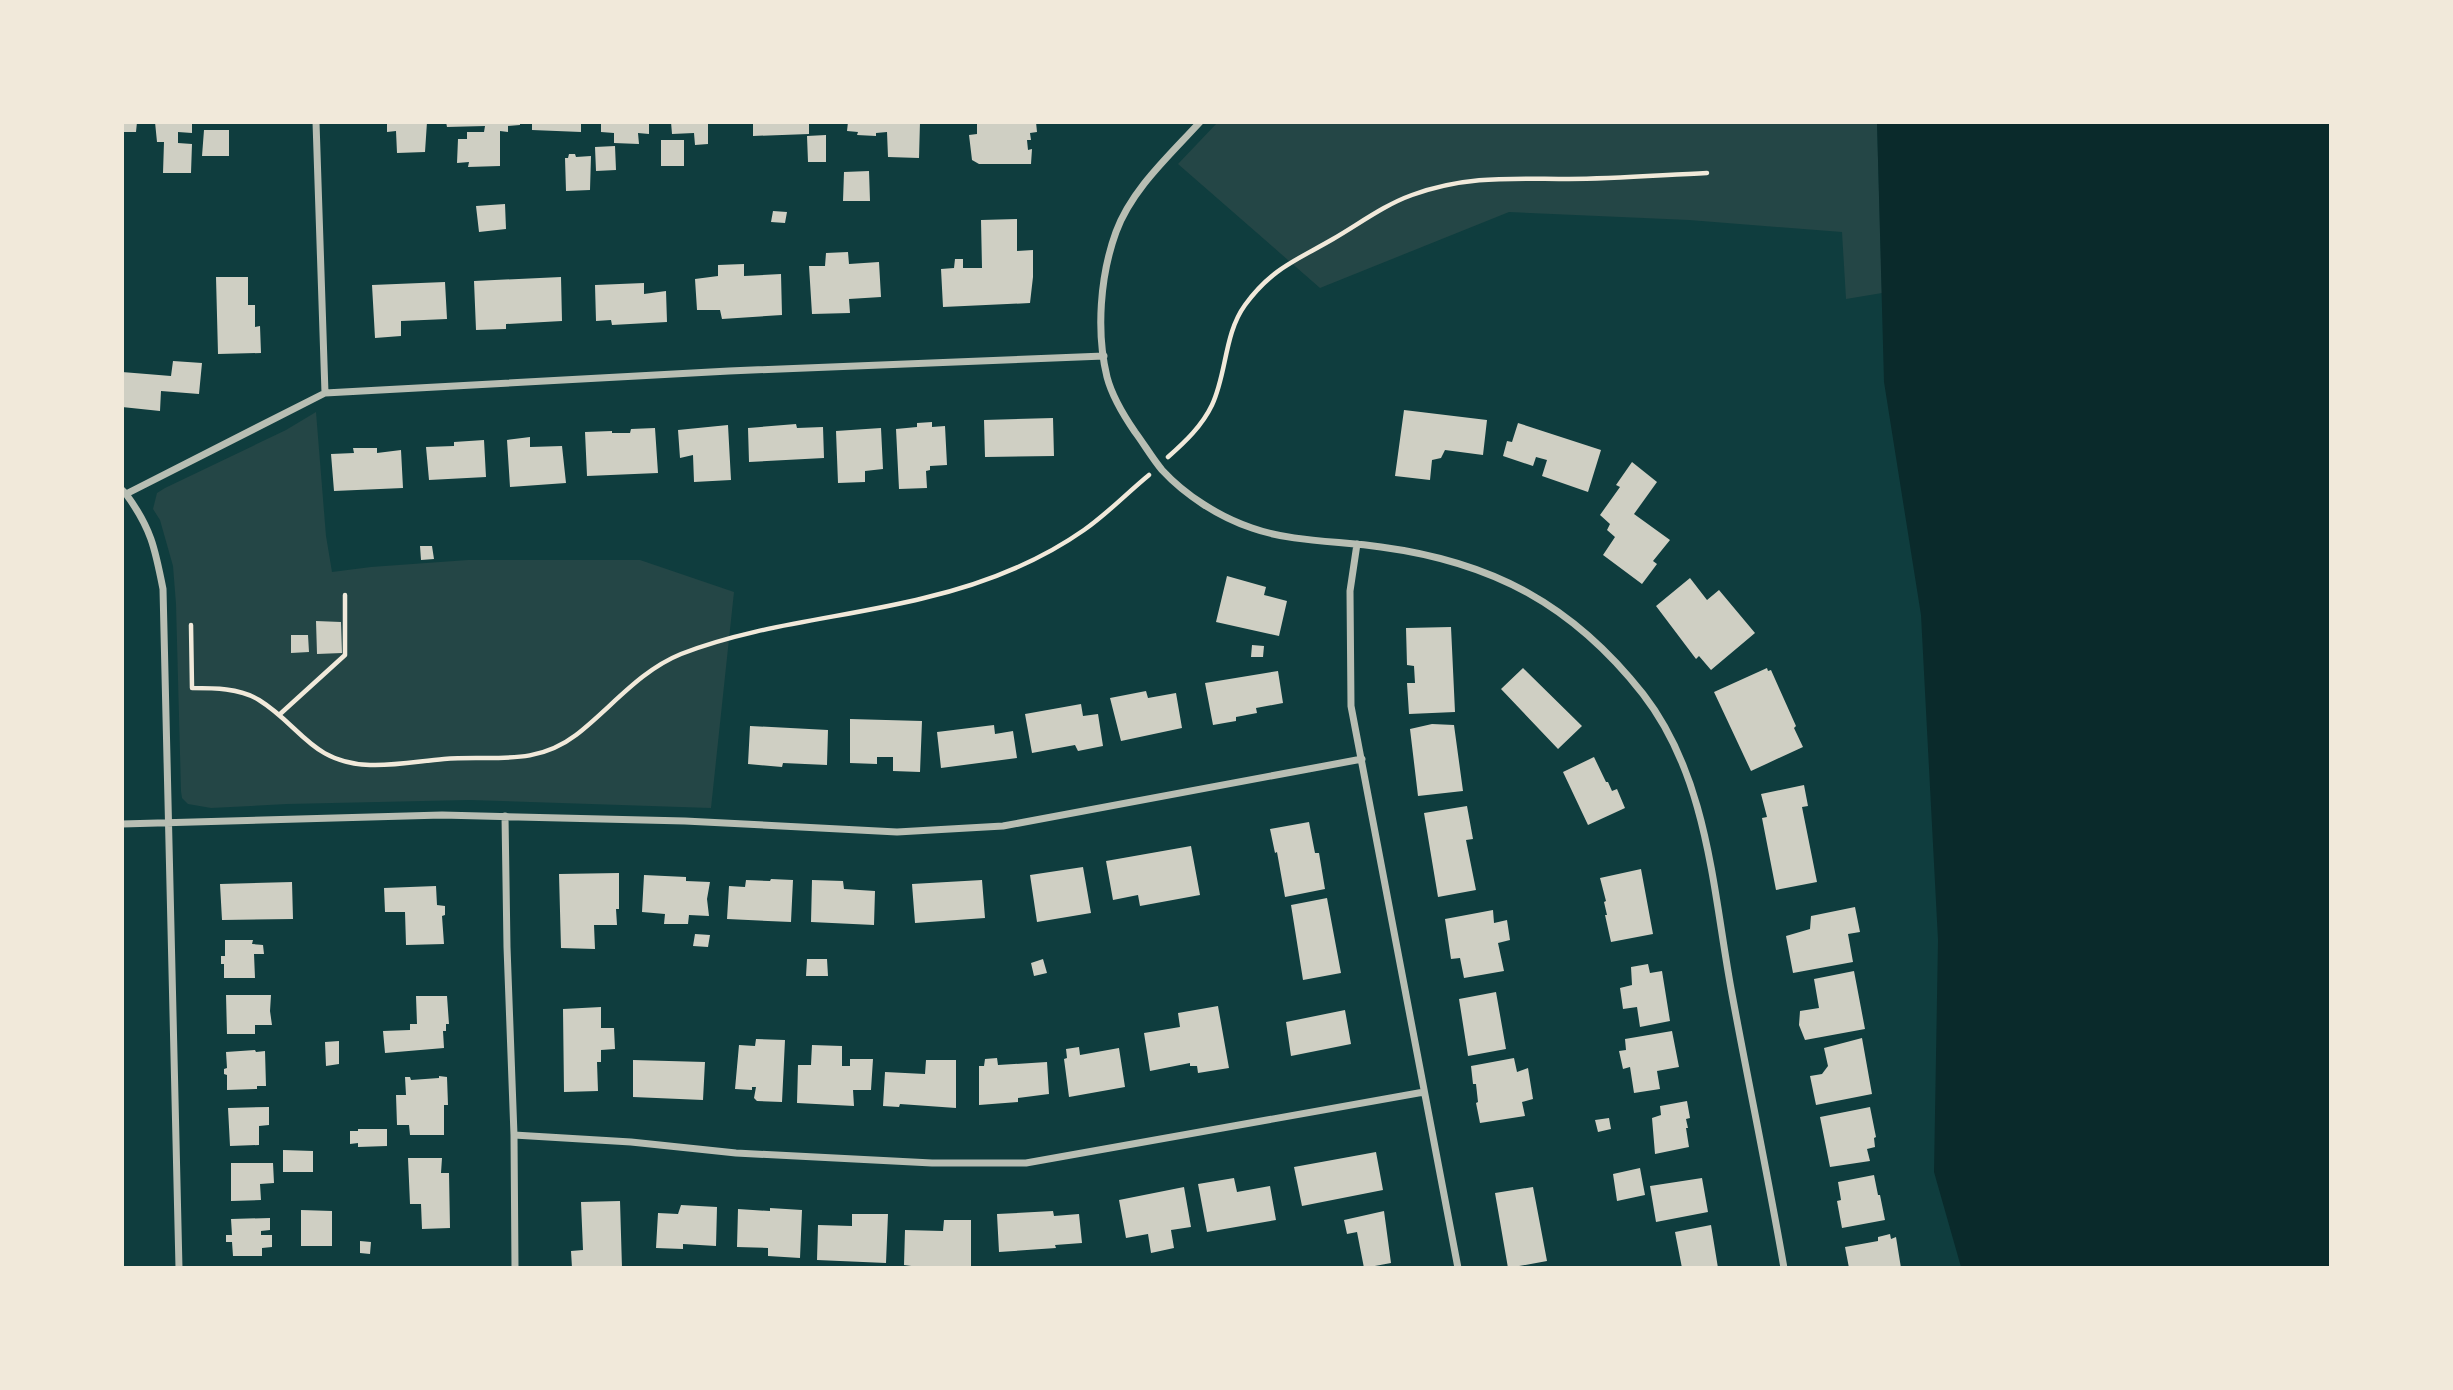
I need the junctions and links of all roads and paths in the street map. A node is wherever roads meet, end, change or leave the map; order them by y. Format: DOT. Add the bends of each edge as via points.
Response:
graph roads {
  1 [pos="316,122"];
  2 [pos="1184,122"];
  3 [pos="1200,122"];
  4 [pos="1192,130"];
  5 [pos="1707,173"];
  6 [pos="1104,356"];
  7 [pos="324,393"];
  8 [pos="1159,466"];
  9 [pos="124,492"];
  10 [pos="1357,544"];
  11 [pos="345,595"];
  12 [pos="191,625"];
  13 [pos="279,715"];
  14 [pos="1362,759"];
  15 [pos="505,816"];
  16 [pos="170,823"];
  17 [pos="122,824"];
  18 [pos="1424,1092"];
  19 [pos="514,1135"];
  20 [pos="179,1268"];
  21 [pos="515,1268"];
  22 [pos="1458,1268"];
  23 [pos="1784,1268"];
  1 -- 7 [label="street"];
  2 -- 4 [label="street"];
  3 -- 4 [label="street"];
  4 -- 6 [label="street" via="1140,188 1116,231 1102,286"];
  5 -- 8 [label="path" via="1486,178 1411,195 1385,208 1279,269 1263,283 1234,325 1220,383 1203,421"];
  6 -- 7 [label="street"];
  6 -- 8 [label="street" via="1107,378 1123,415"];
  7 -- 9 [label="street"];
  8 -- 10 [label="street" via="1202,504 1252,528"];
  8 -- 13 [label="path" via="1085,529 1039,557 924,598 755,633 678,656 643,677 556,749 526,758 354,763 307,743"];
  9 -- 16 [label="street" via="144,518 163,589"];
  10 -- 14 [label="street" via="1350,591 1349,657 1351,706"];
  10 -- 23 [label="street" via="1437,557 1537,596 1584,630 1652,708 1691,786 1704,831"];
  11 -- 13 [label="path" via="345,655"];
  12 -- 13 [label="path" via="192,688 257,698"];
  14 -- 15 [label="street" via="1003,826 947,830 897,832"];
  14 -- 18 [label="street"];
  15 -- 16 [label="street"];
  15 -- 19 [label="street"];
  16 -- 17 [label="street"];
  16 -- 20 [label="street"];
  18 -- 19 [label="street" via="1026,1163 736,1153"];
  18 -- 22 [label="street"];
  19 -- 21 [label="street"];
}
